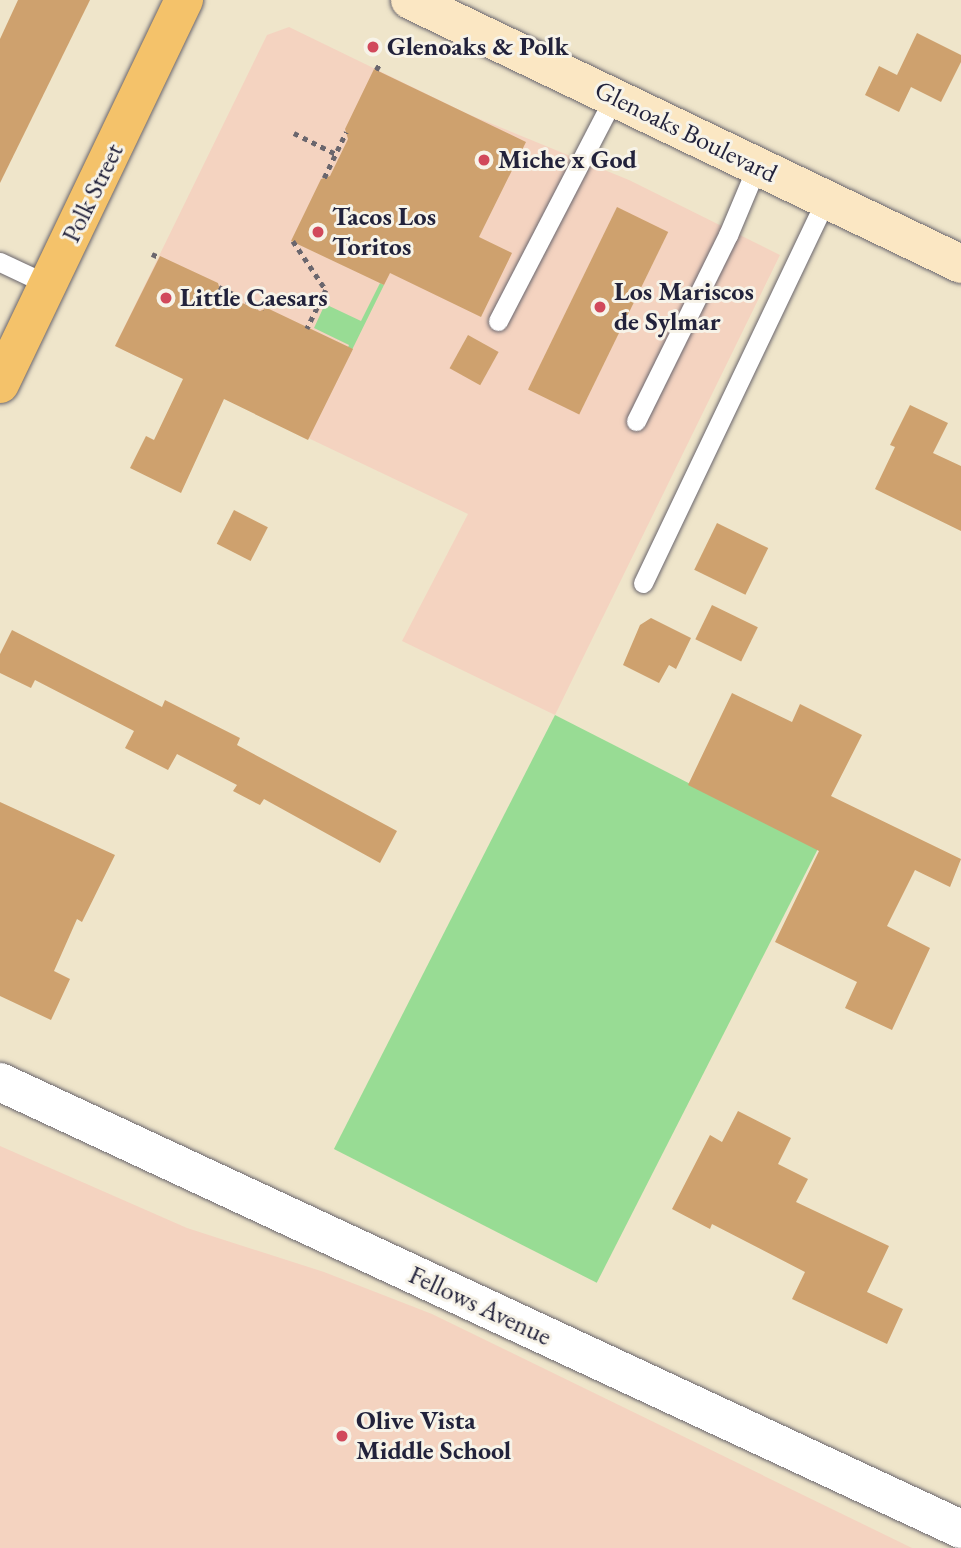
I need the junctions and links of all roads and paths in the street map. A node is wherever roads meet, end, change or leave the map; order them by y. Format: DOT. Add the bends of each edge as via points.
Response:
graph roads {
  1 [pos="184,0"];
  2 [pos="410,0"];
  3 [pos="380,64"];
  4 [pos="376,70"];
  5 [pos="614,97"];
  6 [pos="346,132"];
  7 [pos="294,133"];
  8 [pos="336,154"];
  9 [pos="757,166"];
  10 [pos="324,178"];
  11 [pos="827,200"];
  12 [pos="293,241"];
  13 [pos="152,254"];
  14 [pos="159,257"];
  15 [pos="0,262"];
  16 [pos="961,264"];
  17 [pos="47,284"];
  18 [pos="219,287"];
  19 [pos="264,309"];
  20 [pos="498,321"];
  21 [pos="307,329"];
  22 [pos="9,346"];
  23 [pos="0,384"];
  24 [pos="636,421"];
  25 [pos="643,583"];
  26 [pos="0,1082"];
  27 [pos="961,1530"];
  1 -- 17 [label="main road, Polk Street"];
  2 -- 5 [label="main road, Glenoaks Boulevard"];
  3 -- 4 [label="path"];
  5 -- 9 [label="main road, Glenoaks Boulevard"];
  5 -- 20 [label="lane"];
  6 -- 8 [label="path"];
  7 -- 8 [label="path"];
  8 -- 10 [label="path"];
  9 -- 11 [label="main road, Glenoaks Boulevard"];
  9 -- 24 [label="lane"];
  11 -- 16 [label="main road, Glenoaks Boulevard"];
  11 -- 25 [label="lane"];
  12 -- 21 [label="path" via="326,290"];
  13 -- 14 [label="path"];
  15 -- 17 [label="lane"];
  17 -- 22 [label="main road, Polk Street"];
  18 -- 19 [label="path"];
  22 -- 23 [label="main road, Polk Street"];
  26 -- 27 [label="street, Fellows Avenue"];
}
